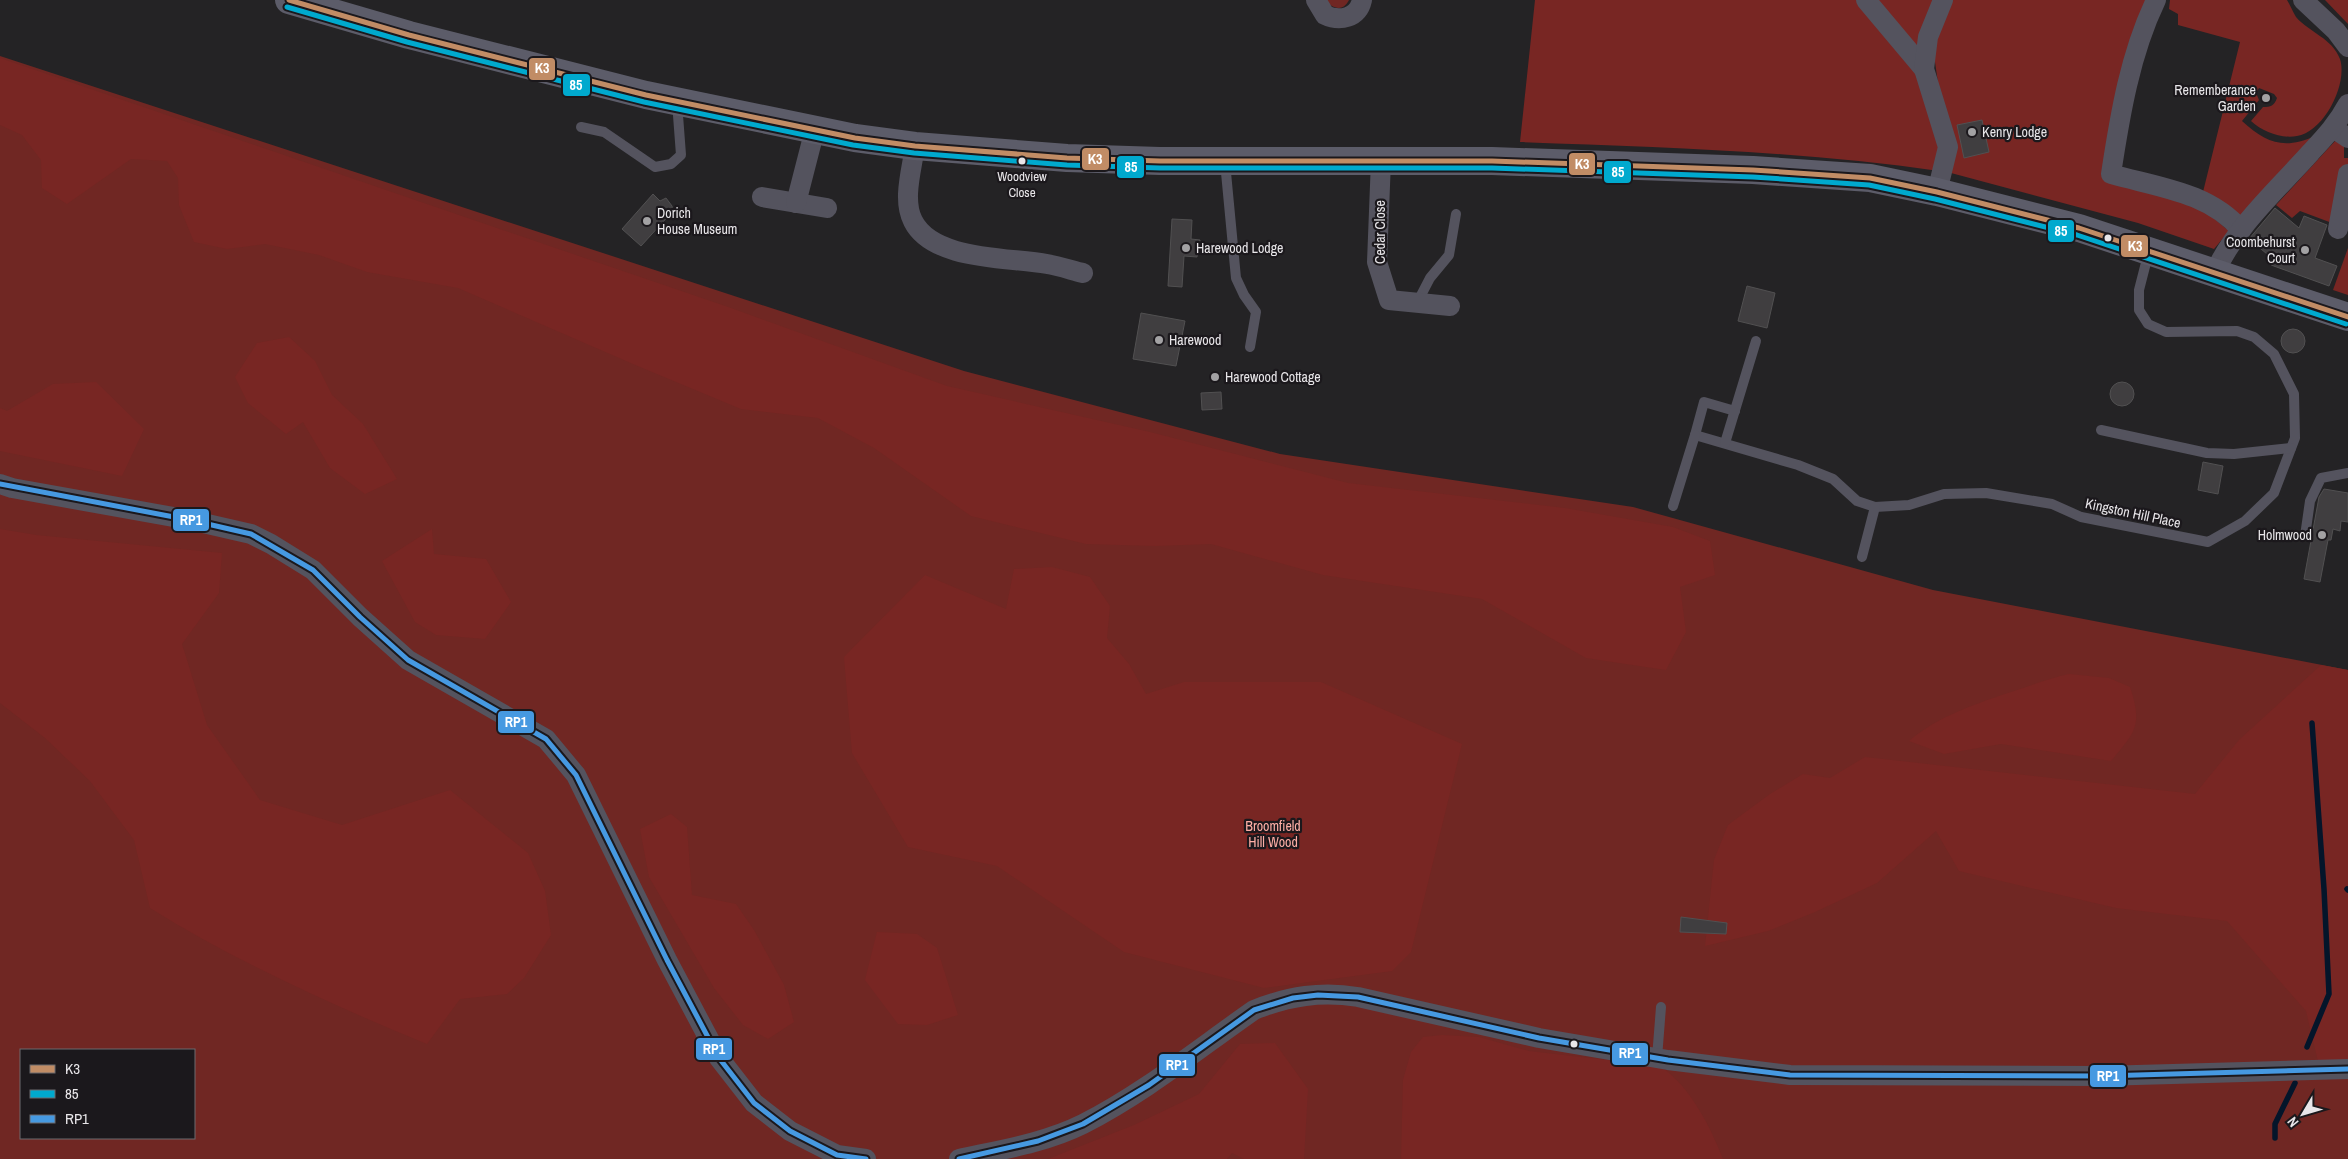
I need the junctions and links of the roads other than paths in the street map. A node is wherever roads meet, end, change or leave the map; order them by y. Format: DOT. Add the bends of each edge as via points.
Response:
graph roads {
  1 [pos="290,0"];
  2 [pos="1316,0"];
  3 [pos="1362,0"];
  4 [pos="1866,0"];
  5 [pos="1943,0"];
  6 [pos="2156,0"];
  7 [pos="2303,0"];
  8 [pos="2348,47"];
  9 [pos="1924,69"];
  10 [pos="677,102"];
  11 [pos="2348,104"];
  12 [pos="581,127"];
  13 [pos="815,129"];
  14 [pos="2340,133"];
  15 [pos="915,146"];
  16 [pos="1225,159"];
  17 [pos="1390,161"];
  18 [pos="2348,174"];
  19 [pos="1937,192"];
  20 [pos="762,197"];
  21 [pos="796,203"];
  22 [pos="827,208"];
  23 [pos="1456,214"];
  24 [pos="2338,229"];
  25 [pos="2242,230"];
  26 [pos="2149,250"];
  27 [pos="2215,272"];
  28 [pos="1083,273"];
  29 [pos="1417,303"];
  30 [pos="1450,306"];
  31 [pos="2348,317"];
  32 [pos="1756,341"];
  33 [pos="1250,347"];
  34 [pos="1735,411"];
  35 [pos="2100,430"];
  36 [pos="1696,435"];
  37 [pos="1725,443"];
  38 [pos="2291,448"];
  39 [pos="2348,473"];
  40 [pos="0,484"];
  41 [pos="1673,506"];
  42 [pos="1875,507"];
  43 [pos="2305,536"];
  44 [pos="1862,557"];
  45 [pos="1661,1006"];
  46 [pos="1657,1058"];
  47 [pos="2348,1069"];
  48 [pos="866,1159"];
  49 [pos="959,1159"];
  1 -- 10 [label="main road" via="418,37"];
  2 -- 3 [label="street" via="1326,15 1341,19 1352,16"];
  4 -- 9 [label="street"];
  5 -- 9 [label="street" via="1928,37"];
  6 -- 25 [label="street" via="2139,37 2111,174 2198,197"];
  7 -- 8 [label="street"];
  9 -- 19 [label="street" via="1948,147"];
  10 -- 12 [label="lane" via="681,155 671,164 655,167 604,132"];
  10 -- 13 [label="main road"];
  11 -- 14 [label="street"];
  13 -- 15 [label="main road"];
  13 -- 21 [label="street"];
  14 -- 25 [label="street"];
  15 -- 16 [label="main road" via="1067,158"];
  15 -- 28 [label="street" via="908,205 913,221 922,233 934,242 954,249"];
  16 -- 17 [label="main road"];
  16 -- 33 [label="lane" via="1236,278 1256,312"];
  17 -- 19 [label="main road" via="1501,161 1753,170 1870,178"];
  17 -- 29 [label="street, Cedar Close" via="1377,262 1389,300"];
  18 -- 24 [label="street"];
  19 -- 26 [label="main road" via="2079,228"];
  20 -- 21 [label="street"];
  21 -- 22 [label="street"];
  23 -- 29 [label="lane" via="1449,255 1430,278"];
  25 -- 27 [label="street" via="2222,256"];
  26 -- 27 [label="main road"];
  26 -- 38 [label="lane, Kingston Hill Place" via="2139,290 2139,310 2148,324 2166,332 2238,331 2254,337 2274,354 2294,394 2295,438"];
  27 -- 31 [label="main road"];
  29 -- 30 [label="street, Cedar Close"];
  32 -- 34 [label="lane"];
  34 -- 36 [label="lane" via="1704,402"];
  34 -- 37 [label="lane"];
  35 -- 38 [label="lane" via="2207,453 2234,454"];
  36 -- 37 [label="lane, Kingston Hill Place"];
  36 -- 41 [label="lane"];
  37 -- 42 [label="lane, Kingston Hill Place" via="1833,479 1857,501"];
  38 -- 42 [label="lane, Kingston Hill Place" via="2274,493 2245,521 2208,542 2081,517 2052,504 1986,493 1944,494 1909,505"];
  39 -- 43 [label="lane" via="2321,478 2310,501"];
  40 -- 48 [label="street" via="190,520 264,540 313,570 408,660 546,739 576,775 719,1058 754,1103 790,1131 837,1155"];
  42 -- 44 [label="lane"];
  45 -- 46 [label="lane"];
  46 -- 47 [label="street" via="1790,1075 2101,1076"];
  46 -- 49 [label="street" via="1539,1038 1334,993 1311,994 1254,1010 1127,1099 1082,1124 1021,1146"];
}
